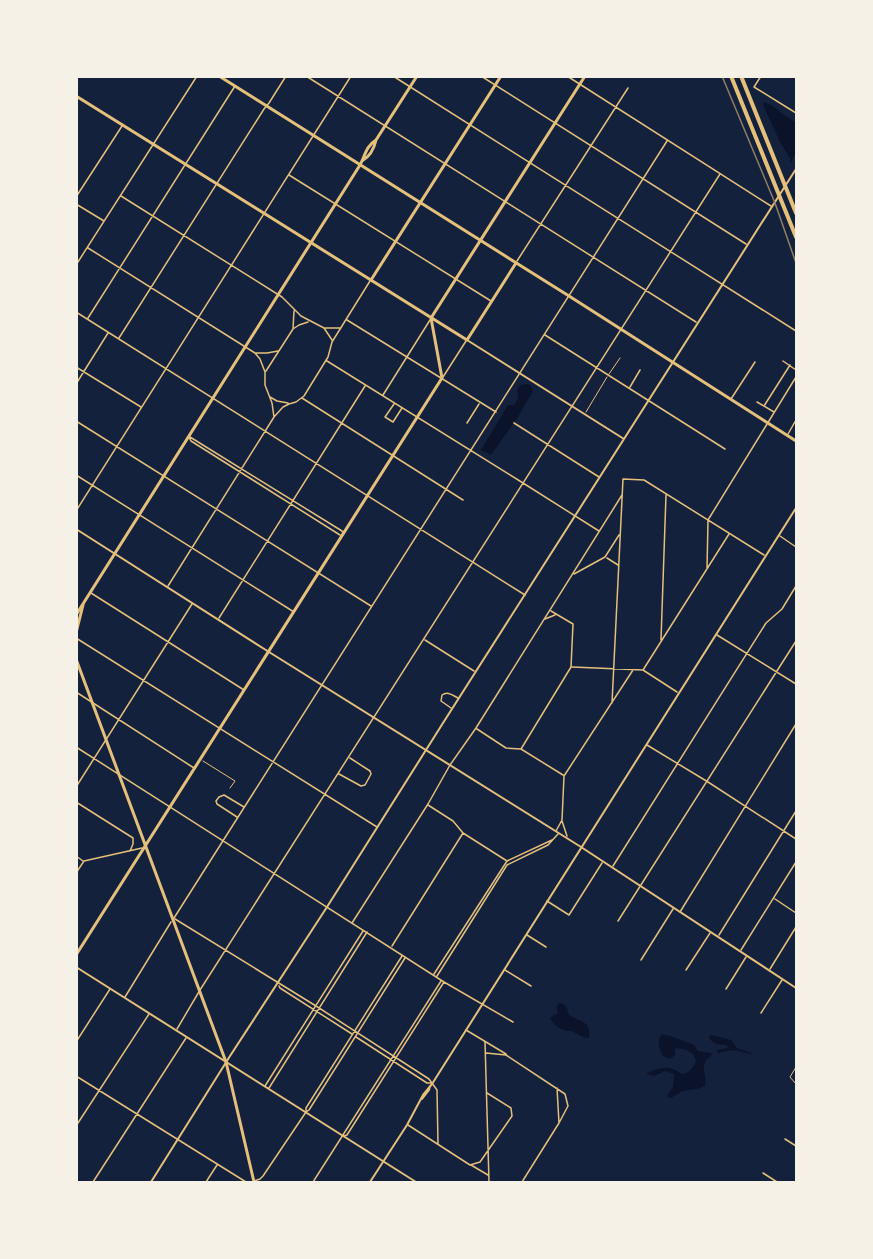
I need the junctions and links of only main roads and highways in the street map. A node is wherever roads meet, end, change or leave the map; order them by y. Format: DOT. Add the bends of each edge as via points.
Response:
graph roads {
  1 [pos="219,76"];
  2 [pos="417,76"];
  3 [pos="501,76"];
  4 [pos="585,76"];
  5 [pos="731,76"];
  6 [pos="741,76"];
  7 [pos="76,96"];
  8 [pos="361,163"];
  9 [pos="420,202"];
  10 [pos="796,213"];
  11 [pos="796,237"];
  12 [pos="480,240"];
  13 [pos="310,243"];
  14 [pos="516,263"];
  15 [pos="370,280"];
  16 [pos="431,318"];
  17 [pos="796,441"];
  18 [pos="83,604"];
  19 [pos="76,615"];
  20 [pos="76,633"];
  21 [pos="77,658"];
  22 [pos="146,847"];
  23 [pos="77,954"];
  24 [pos="254,1182"];
  1 -- 8 [label="main road"];
  2 -- 8 [label="main road"];
  3 -- 9 [label="main road"];
  4 -- 12 [label="main road"];
  5 -- 11 [label="highway"];
  6 -- 10 [label="highway"];
  7 -- 13 [label="main road"];
  8 -- 9 [label="main road"];
  8 -- 13 [label="main road"];
  9 -- 12 [label="main road"];
  9 -- 15 [label="main road"];
  12 -- 14 [label="main road"];
  12 -- 16 [label="main road"];
  13 -- 15 [label="main road"];
  13 -- 18 [label="main road"];
  14 -- 16 [label="main road" via="466,340"];
  14 -- 17 [label="main road"];
  15 -- 16 [label="main road"];
  16 -- 22 [label="main road" via="442,378"];
  18 -- 19 [label="main road"];
  18 -- 20 [label="main road"];
  21 -- 22 [label="main road"];
  22 -- 23 [label="main road"];
  22 -- 24 [label="main road" via="226,1062"];
}
